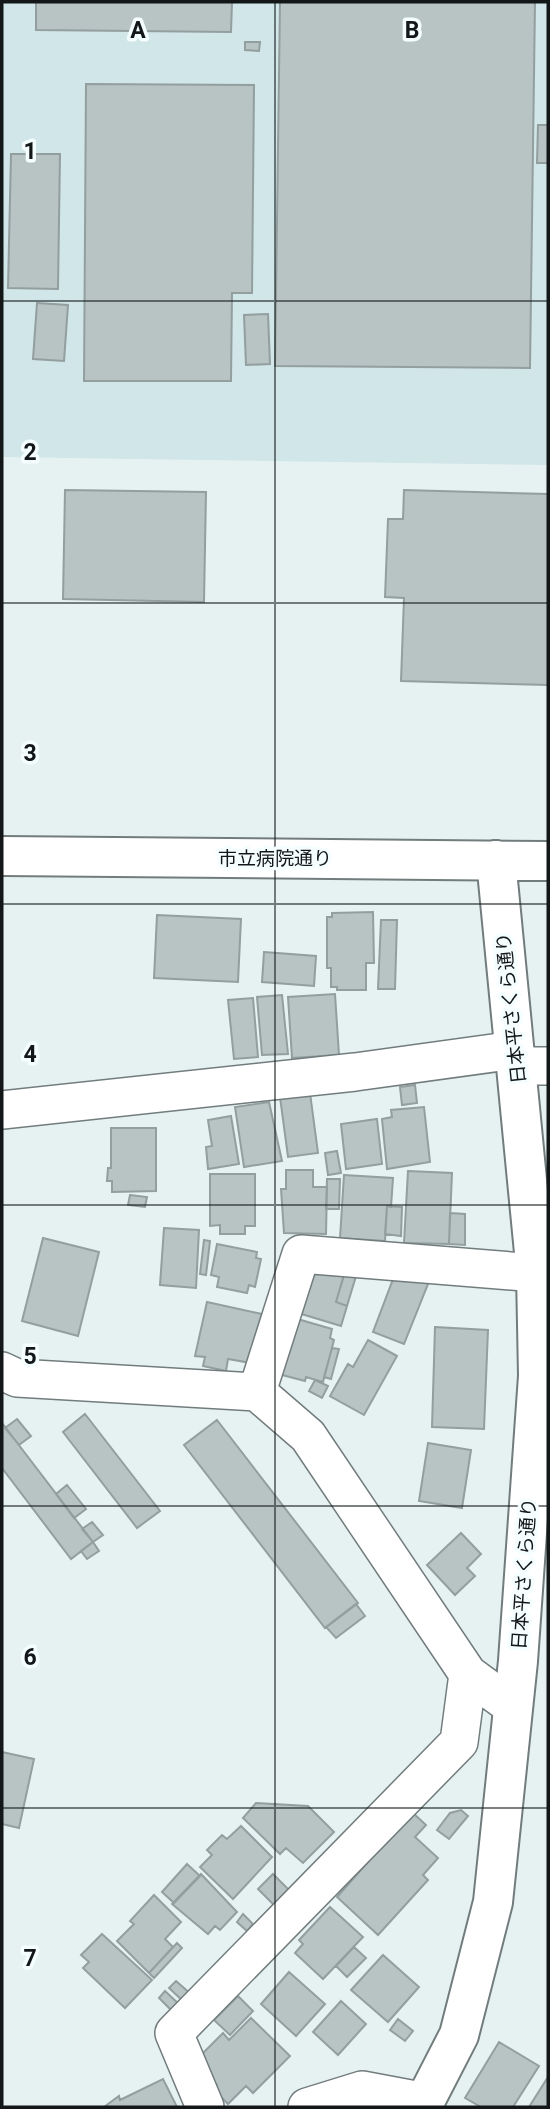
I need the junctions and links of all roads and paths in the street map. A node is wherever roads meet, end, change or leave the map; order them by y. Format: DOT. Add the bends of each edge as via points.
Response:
graph roads {
  1 [pos="2,856"];
  2 [pos="496,860"];
  3 [pos="548,861"];
  4 [pos="527,1061"];
  5 [pos="2,1110"];
  6 [pos="536,1273"];
  7 [pos="2,1371"];
  8 [pos="257,1392"];
  9 [pos="468,1674"];
  10 [pos="512,1706"];
  11 [pos="424,2105"];
  12 [pos="205,2107"];
  13 [pos="307,2107"];
  1 -- 2 [label="street, 市立病院通り"];
  2 -- 3 [label="street, 市立病院通り"];
  2 -- 4 [label="street, 日本平さくら通り"];
  4 -- 5 [label="street" via="355,1072"];
  4 -- 6 [label="street, 日本平さくら通り"];
  6 -- 8 [label="street" via="301,1254"];
  6 -- 10 [label="street, 日本平さくら通り" via="538,1376"];
  7 -- 8 [label="street" via="17,1378"];
  8 -- 9 [label="street" via="308,1436"];
  9 -- 10 [label="street"];
  9 -- 12 [label="street" via="459,1742 174,2033"];
  10 -- 11 [label="street, 日本平さくら通り" via="493,1902 459,2035"];
  11 -- 13 [label="street" via="362,2090"];
}
